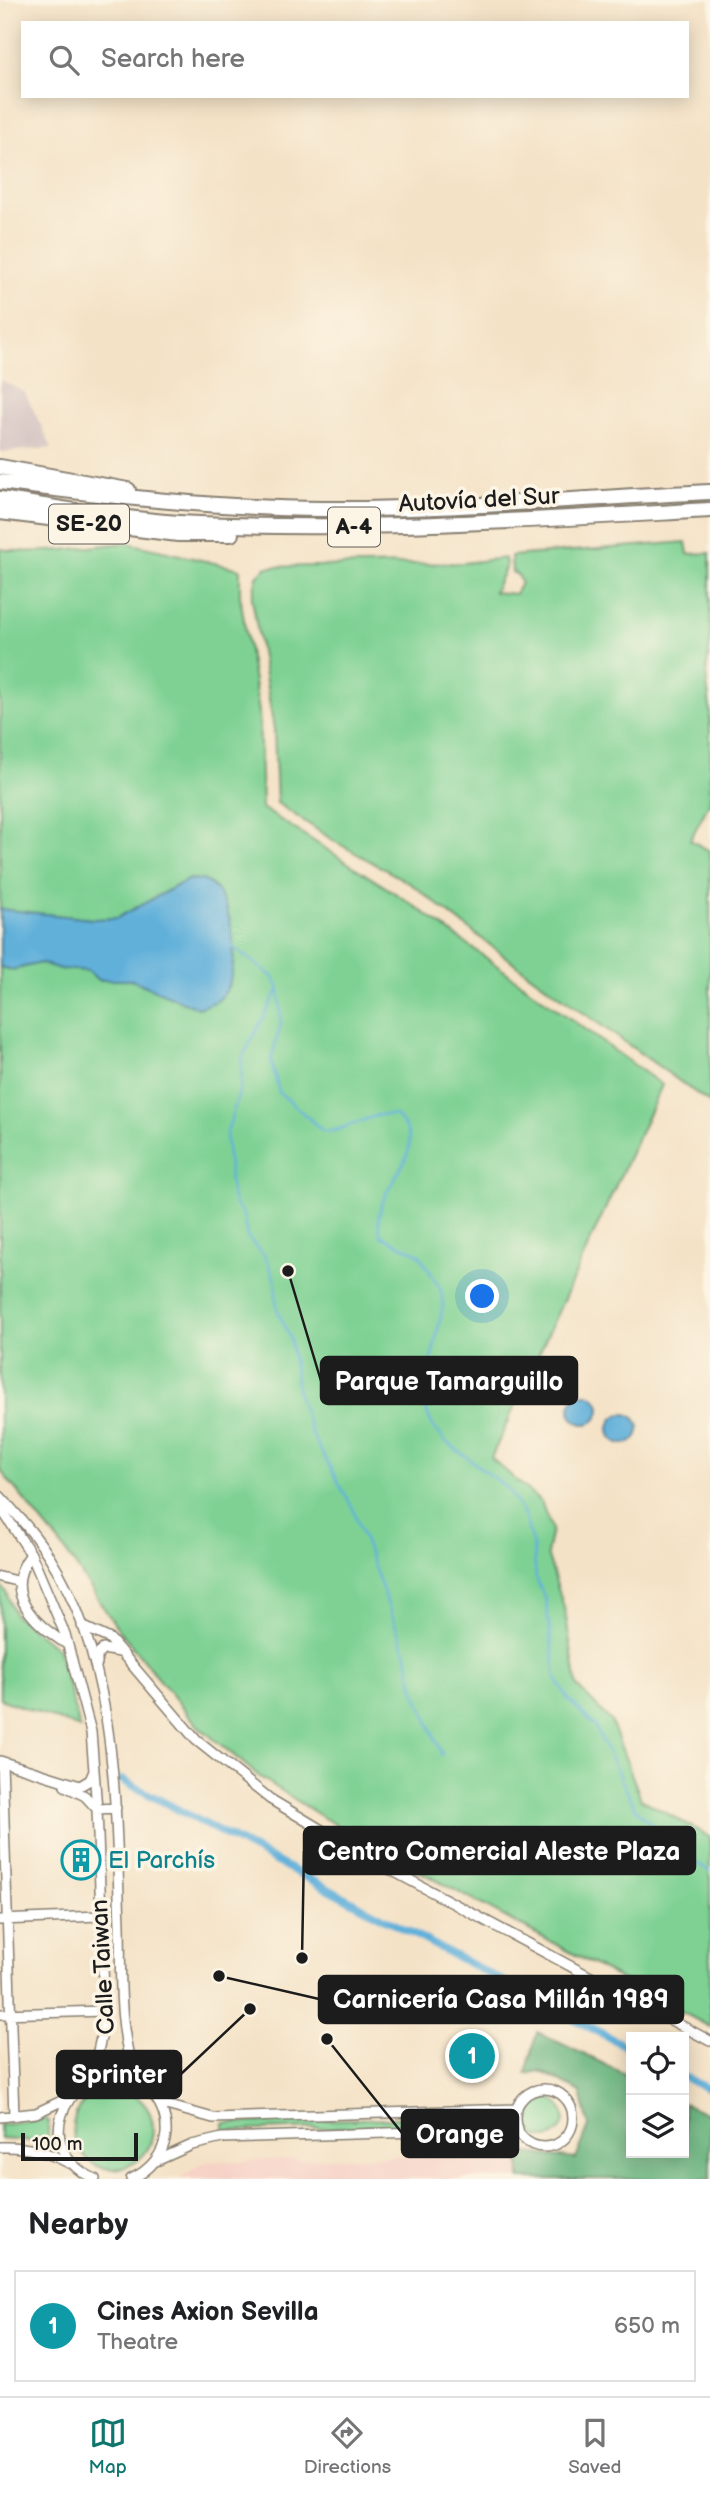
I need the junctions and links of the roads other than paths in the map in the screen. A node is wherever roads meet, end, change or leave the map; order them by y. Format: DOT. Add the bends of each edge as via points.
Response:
graph roads {
  1 [pos="0,469"];
  2 [pos="0,481"];
  3 [pos="710,492"];
  4 [pos="0,499"];
  5 [pos="0,506"];
  6 [pos="243,507"];
  7 [pos="710,510"];
  8 [pos="0,512"];
  9 [pos="110,516"];
  10 [pos="393,527"];
  11 [pos="0,1496"];
  12 [pos="0,1507"];
  13 [pos="31,1554"];
  14 [pos="0,1577"];
  15 [pos="16,1581"];
  16 [pos="82,1626"];
  17 [pos="68,1645"];
  18 [pos="121,1653"];
  19 [pos="96,1672"];
  20 [pos="1,1762"];
  21 [pos="95,1769"];
  22 [pos="29,1771"];
  23 [pos="116,1808"];
  24 [pos="97,1809"];
  25 [pos="3,1878"];
  26 [pos="100,1916"];
  27 [pos="3,1919"];
  28 [pos="105,2011"];
  29 [pos="5,2014"];
  30 [pos="710,2041"];
  31 [pos="136,2081"];
  32 [pos="81,2085"];
  33 [pos="68,2098"];
  34 [pos="159,2103"];
  35 [pos="517,2109"];
  36 [pos="14,2116"];
  37 [pos="0,2117"];
  38 [pos="517,2129"];
  39 [pos="0,2147"];
  40 [pos="154,2162"];
  41 [pos="74,2165"];
  42 [pos="145,2175"];
  43 [pos="90,2178"];
  44 [pos="131,2179"];
  1 -- 6 [label="highway, SE-20" via="221,498"];
  2 -- 6 [label="highway, Autovía del Sur / A-4" via="115,497"];
  3 -- 6 [label="highway, Autovía del Sur / A-4" via="325,509"];
  4 -- 9 [label="highway, Autovía del Sur / A-4"];
  5 -- 9 [label="street"];
  7 -- 10 [label="highway, Autovía del Sur / A-4"];
  8 -- 10 [label="highway, SE-20" via="178,534 288,534"];
  9 -- 10 [label="highway, Autovía del Sur / A-4" via="246,525"];
  11 -- 16 [label="street, Calle Taiwan" via="52,1560"];
  12 -- 13 [label="street, Calle Taiwan"];
  13 -- 15 [label="street"];
  13 -- 17 [label="street, Calle Taiwan"];
  14 -- 15 [label="street"];
  15 -- 17 [label="street" via="15,1596 22,1610"];
  16 -- 18 [label="street" via="110,1639"];
  16 -- 19 [label="street, Calle Taiwan"];
  17 -- 21 [label="street, Calle Taiwan" via="91,1732"];
  18 -- 19 [label="street" via="103,1649 97,1656"];
  18 -- 30 [label="street" via="195,1740 271,1799 365,1856"];
  19 -- 23 [label="street, Calle Taiwan" via="110,1736"];
  20 -- 22 [label="street"];
  20 -- 25 [label="street"];
  21 -- 22 [label="street" via="90,1780 80,1786"];
  21 -- 24 [label="street, Calle Taiwan"];
  22 -- 24 [label="street" via="85,1796"];
  23 -- 24 [label="street"];
  23 -- 31 [label="street, Calle Taiwan" via="123,2034"];
  24 -- 26 [label="street, Calle Taiwan"];
  25 -- 27 [label="street"];
  26 -- 27 [label="street"];
  26 -- 28 [label="street, Calle Taiwan"];
  27 -- 29 [label="street"];
  28 -- 29 [label="street"];
  28 -- 32 [label="street, Calle Taiwan" via="98,2051"];
  29 -- 36 [label="street"];
  31 -- 32 [label="street" via="108,2076"];
  31 -- 34 [label="street"];
  32 -- 33 [label="street"];
  33 -- 36 [label="street" via="36,2113"];
  33 -- 41 [label="street" via="59,2133"];
  34 -- 35 [label="street" via="213,2118"];
  34 -- 40 [label="street" via="166,2134"];
  35 -- 38 [label="street"];
  35 -- 38 [label="street" via="529,2093 548,2089 569,2102 573,2119 568,2135 546,2147 529,2142"];
  36 -- 37 [label="street"];
  38 -- 40 [label="street" via="222,2138 192,2144"];
  39 -- 41 [label="street" via="29,2148"];
  40 -- 42 [label="street"];
  41 -- 43 [label="street"];
  42 -- 44 [label="street"];
}
